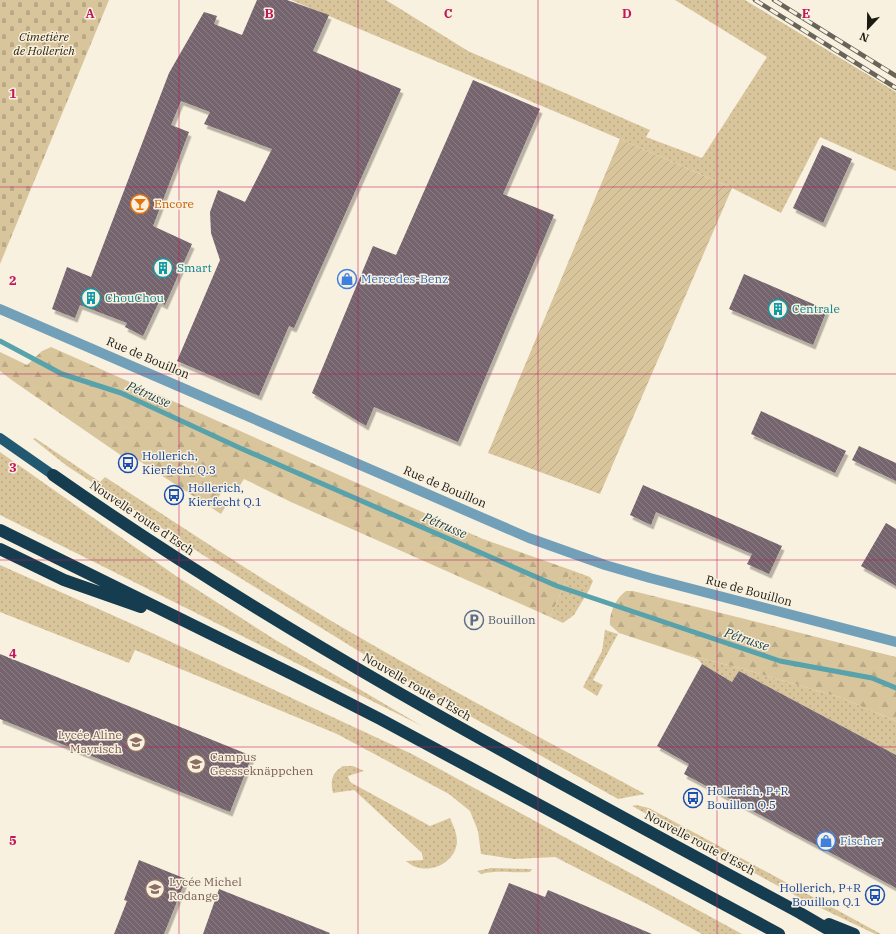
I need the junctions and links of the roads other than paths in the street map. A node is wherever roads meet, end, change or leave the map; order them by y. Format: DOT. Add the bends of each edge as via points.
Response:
graph roads {
  1 [pos="0,309"];
  2 [pos="0,438"];
  3 [pos="53,475"];
  4 [pos="0,530"];
  5 [pos="0,549"];
  6 [pos="193,625"];
  7 [pos="896,642"];
  8 [pos="800,913"];
  9 [pos="779,934"];
  10 [pos="836,934"];
  11 [pos="854,934"];
  1 -- 7 [label="street, Rue de Bouillon" via="529,538 650,578"];
  2 -- 3 [label="main road, Nouvelle route d'Esch"];
  3 -- 8 [label="highway, Nouvelle route d'Esch" via="165,552 331,654 468,732"];
  4 -- 6 [label="highway"];
  5 -- 6 [label="highway" via="64,580"];
  6 -- 9 [label="highway" via="473,769"];
  8 -- 10 [label="highway, Nouvelle route d'Esch"];
  8 -- 11 [label="highway"];
}
